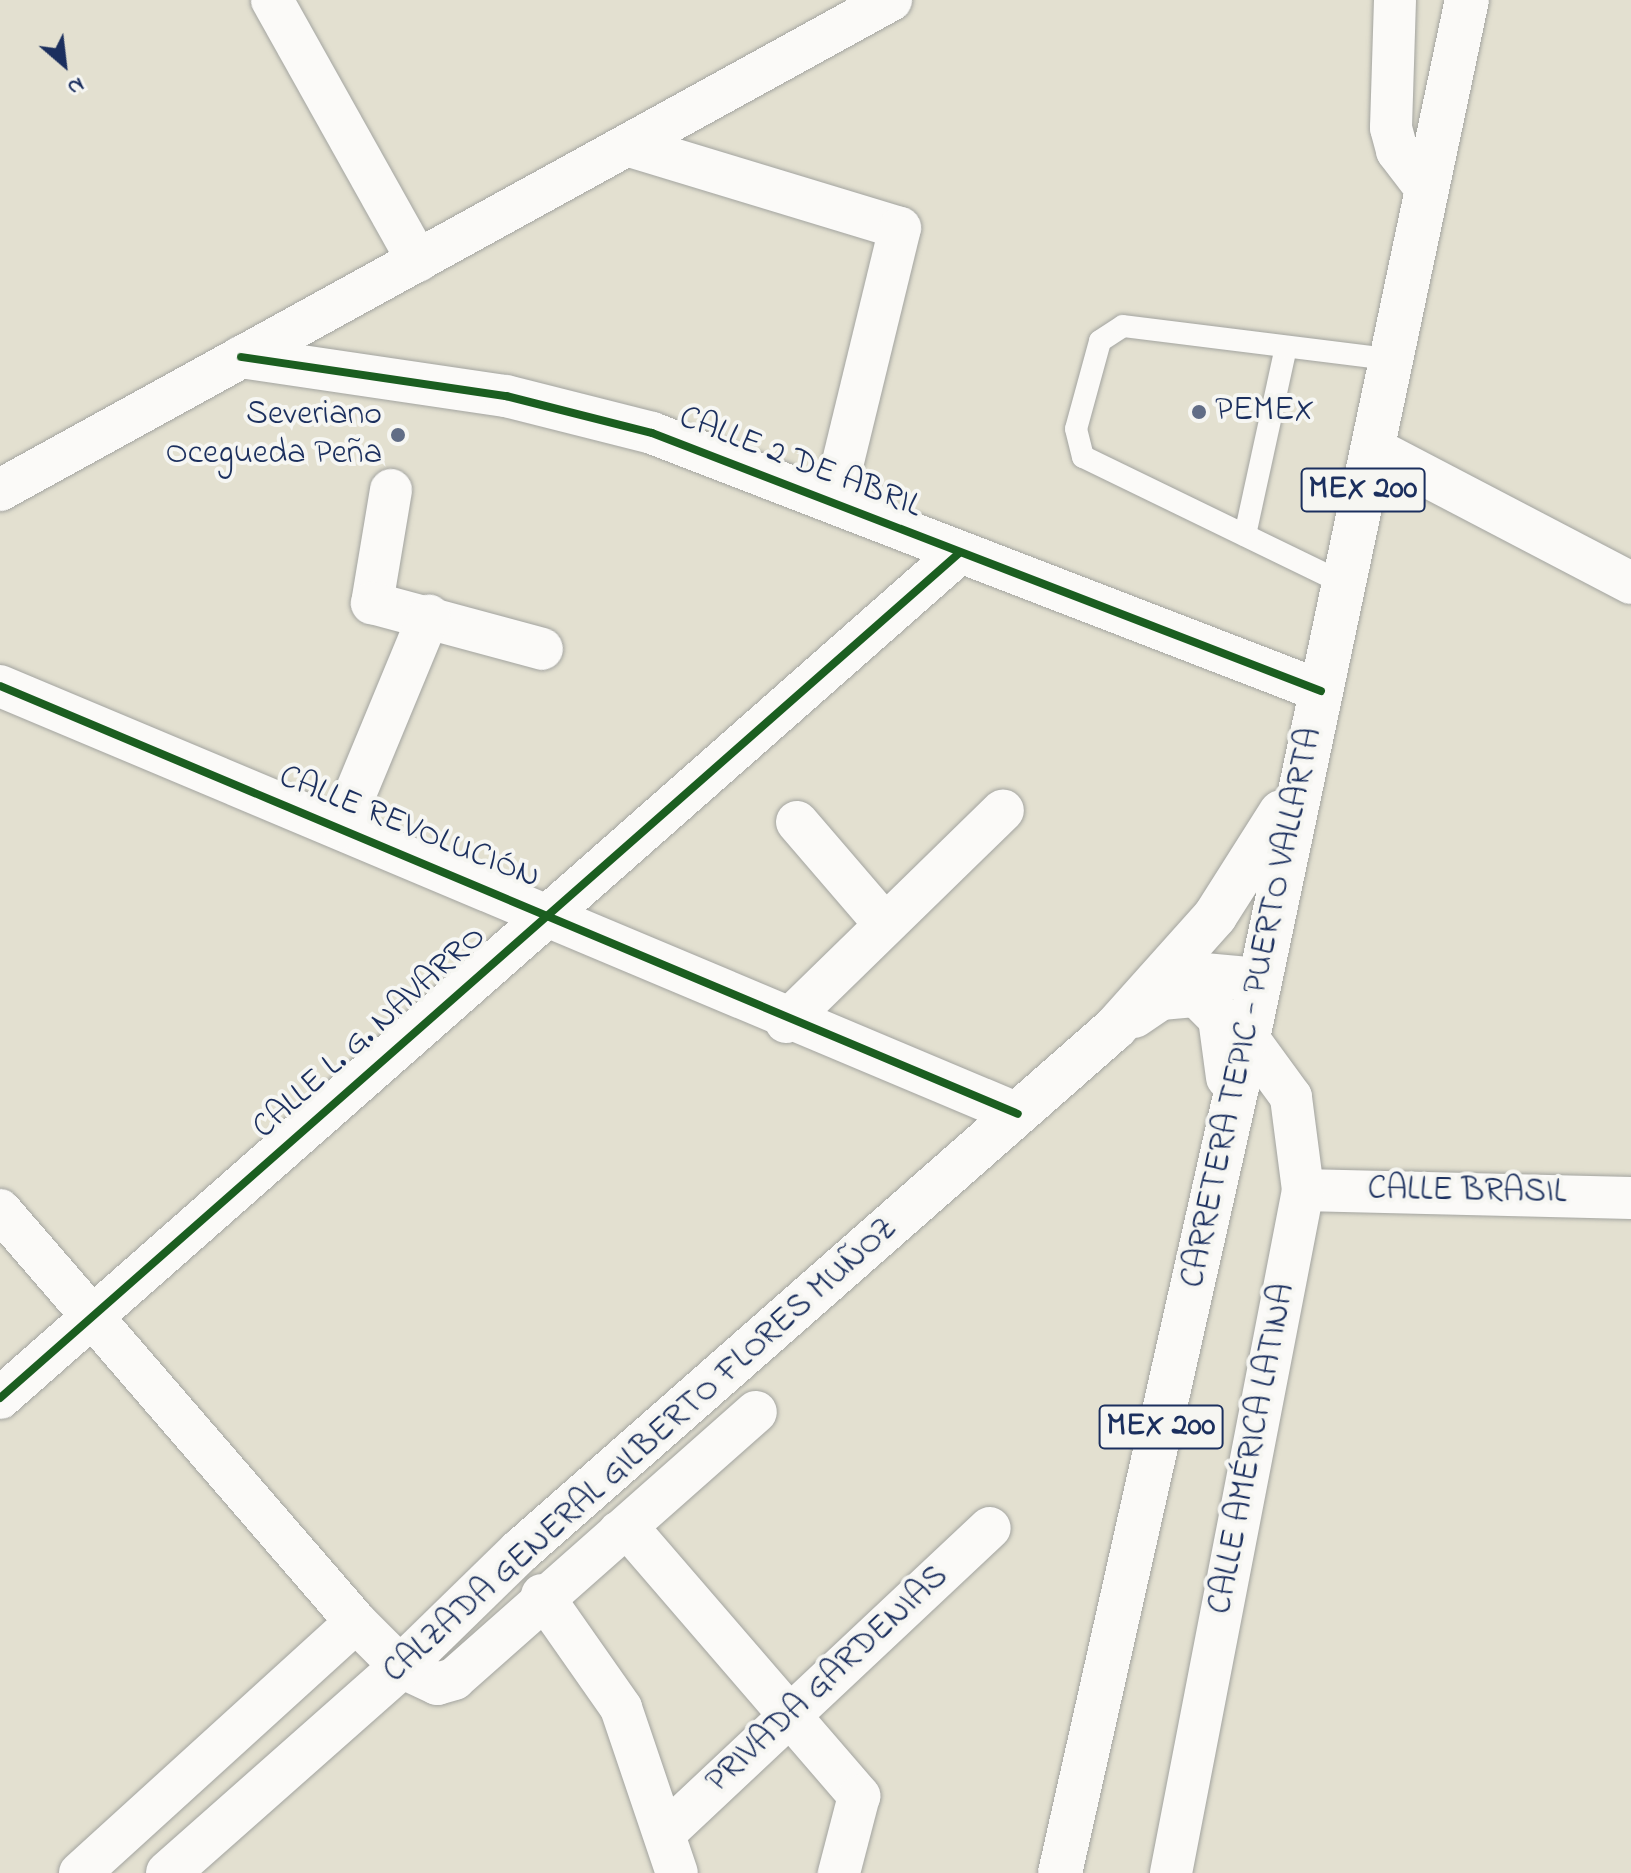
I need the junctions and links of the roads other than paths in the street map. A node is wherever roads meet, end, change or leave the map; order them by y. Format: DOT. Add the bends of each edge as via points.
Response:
graph roads {
  1 [pos="272,0"];
  2 [pos="891,0"];
  3 [pos="1395,0"];
  4 [pos="1467,0"];
  5 [pos="633,147"];
  6 [pos="1427,190"];
  7 [pos="418,261"];
  8 [pos="1286,347"];
  9 [pos="241,357"];
  10 [pos="1388,359"];
  11 [pos="1373,448"];
  12 [pos="0,490"];
  13 [pos="391,490"];
  14 [pos="833,502"];
  15 [pos="1245,535"];
  16 [pos="959,553"];
  17 [pos="1343,583"];
  18 [pos="1631,583"];
  19 [pos="429,616"];
  20 [pos="542,649"];
  21 [pos="0,686"];
  22 [pos="1317,710"];
  23 [pos="1003,810"];
  24 [pos="797,822"];
  25 [pos="341,828"];
  26 [pos="544,912"];
  27 [pos="883,922"];
  28 [pos="1259,980"];
  29 [pos="786,1022"];
  30 [pos="1115,1028"];
  31 [pos="1248,1038"];
  32 [pos="1018,1114"];
  33 [pos="1223,1153"];
  34 [pos="1303,1190"];
  35 [pos="1631,1198"];
  36 [pos="0,1210"];
  37 [pos="95,1315"];
  38 [pos="0,1398"];
  39 [pos="756,1412"];
  40 [pos="990,1528"];
  41 [pos="619,1532"];
  42 [pos="542,1595"];
  43 [pos="356,1622"];
  44 [pos="401,1667"];
  45 [pos="791,1714"];
  46 [pos="666,1832"];
  47 [pos="80,1873"];
  48 [pos="168,1873"];
  49 [pos="677,1873"];
  50 [pos="839,1873"];
  51 [pos="1060,1873"];
  52 [pos="1171,1873"];
  1 -- 7 [label="street"];
  2 -- 5 [label="street"];
  3 -- 6 [label="street" via="1391,128 1397,151"];
  4 -- 6 [label="main road, CARRETERA TEPIC - PUERTO VALLARTA / MEX 200"];
  5 -- 7 [label="street"];
  5 -- 14 [label="street" via="900,228"];
  6 -- 10 [label="main road, CARRETERA TEPIC - PUERTO VALLARTA / MEX 200"];
  7 -- 9 [label="street"];
  8 -- 10 [label="lane"];
  8 -- 15 [label="lane"];
  8 -- 15 [label="lane" via="1123,326 1100,341 1076,429 1083,457"];
  9 -- 12 [label="street"];
  9 -- 14 [label="street, CALLE 2 DE ABRIL" via="506,396 652,433"];
  10 -- 11 [label="main road, CARRETERA TEPIC - PUERTO VALLARTA / MEX 200"];
  11 -- 17 [label="main road, CARRETERA TEPIC - PUERTO VALLARTA / MEX 200"];
  11 -- 18 [label="street"];
  13 -- 19 [label="street" via="372,603"];
  14 -- 16 [label="street, CALLE 2 DE ABRIL"];
  15 -- 17 [label="lane"];
  16 -- 22 [label="street, CALLE 2 DE ABRIL"];
  16 -- 26 [label="street, CALLE L. G. NAVARRO"];
  17 -- 22 [label="main road, CARRETERA TEPIC - PUERTO VALLARTA / MEX 200"];
  19 -- 20 [label="street"];
  19 -- 25 [label="street"];
  21 -- 25 [label="street, CALLE REVOLUCIÓN"];
  22 -- 28 [label="main road, CARRETERA TEPIC - PUERTO VALLARTA / MEX 200"];
  22 -- 30 [label="main road" via="1281,815 1243,878"];
  23 -- 27 [label="street"];
  24 -- 27 [label="street"];
  25 -- 26 [label="street, CALLE REVOLUCIÓN"];
  26 -- 29 [label="street, CALLE REVOLUCIÓN"];
  26 -- 37 [label="street, CALLE L. G. NAVARRO"];
  27 -- 29 [label="street"];
  28 -- 30 [label="main road" via="1193,974"];
  28 -- 31 [label="main road, CARRETERA TEPIC - PUERTO VALLARTA / MEX 200"];
  29 -- 32 [label="street, CALLE REVOLUCIÓN"];
  30 -- 32 [label="main road, CALZADA GENERAL GILBERTO FLORES MUÑOZ"];
  30 -- 33 [label="main road" via="1181,992 1210,1004 1226,1037"];
  31 -- 33 [label="main road, CARRETERA TEPIC - PUERTO VALLARTA / MEX 200"];
  31 -- 34 [label="street, CALLE AMÉRICA LATINA" via="1291,1097"];
  32 -- 44 [label="main road, CALZADA GENERAL GILBERTO FLORES MUÑOZ" via="520,1551"];
  33 -- 51 [label="main road, CARRETERA TEPIC - PUERTO VALLARTA / MEX 200"];
  34 -- 35 [label="street, CALLE BRASIL"];
  34 -- 52 [label="street, CALLE AMÉRICA LATINA"];
  36 -- 37 [label="street"];
  37 -- 38 [label="street, CALLE L. G. NAVARRO"];
  37 -- 43 [label="street"];
  39 -- 41 [label="street"];
  40 -- 45 [label="street, PRIVADA GARDENIAS"];
  41 -- 42 [label="street"];
  41 -- 45 [label="street" via="634,1535"];
  42 -- 44 [label="street" via="454,1679 437,1684"];
  42 -- 46 [label="street" via="621,1708"];
  43 -- 44 [label="street"];
  43 -- 47 [label="street"];
  44 -- 48 [label="main road, CALZADA GENERAL GILBERTO FLORES MUÑOZ"];
  45 -- 46 [label="street, PRIVADA GARDENIAS"];
  45 -- 50 [label="street" via="859,1796"];
  46 -- 49 [label="street"];
}
